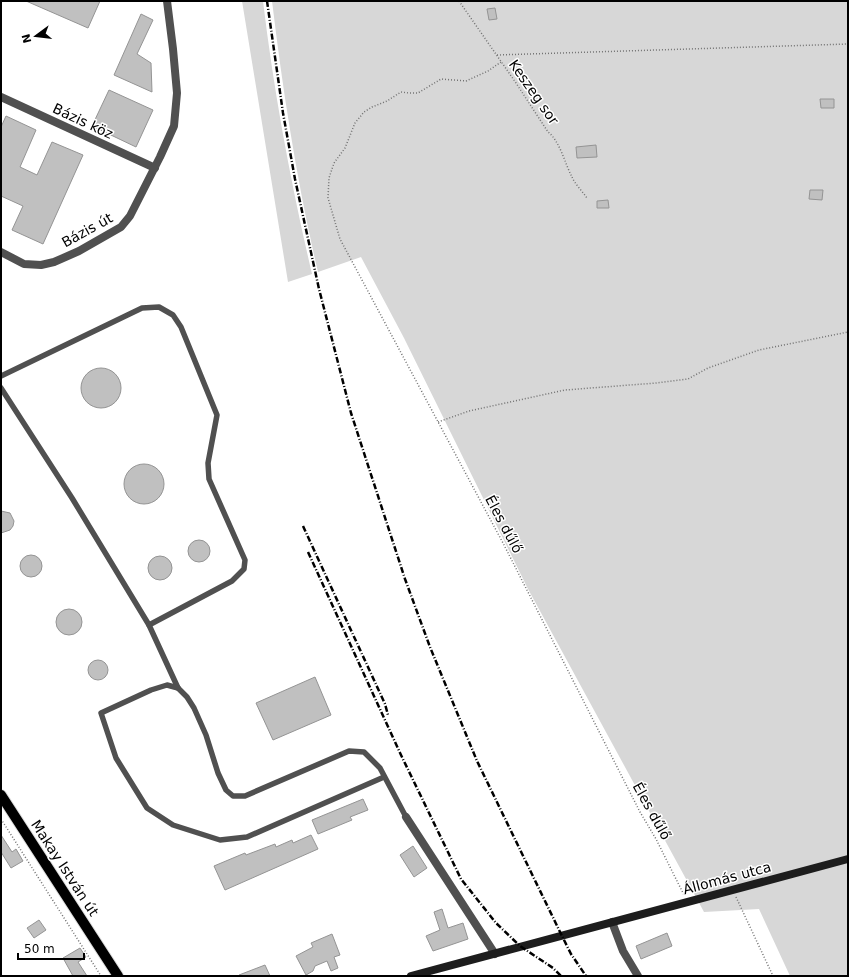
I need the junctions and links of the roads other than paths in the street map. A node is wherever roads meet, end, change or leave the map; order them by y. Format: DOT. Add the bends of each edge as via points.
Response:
graph roads {
  1 [pos="167,1"];
  2 [pos="1,97"];
  3 [pos="155,168"];
  4 [pos="1,252"];
  5 [pos="1,376"];
  6 [pos="1,388"];
  7 [pos="148,625"];
  8 [pos="178,688"];
  9 [pos="384,777"];
  10 [pos="1,795"];
  11 [pos="406,817"];
  12 [pos="848,859"];
  13 [pos="612,922"];
  14 [pos="495,954"];
  15 [pos="118,976"];
  16 [pos="412,976"];
  17 [pos="638,976"];
  1 -- 3 [label="street, Bázis út" via="177,93 174,126"];
  2 -- 3 [label="street, Bázis köz"];
  3 -- 4 [label="street, Bázis út" via="122,227 79,251 41,265 24,264"];
  5 -- 7 [label="lane" via="142,308 159,307 173,314 181,327 217,415 208,463 209,479 245,560 244,569 232,581"];
  6 -- 7 [label="lane" via="72,498"];
  7 -- 8 [label="lane"];
  8 -- 9 [label="lane" via="194,708 218,773 226,790 233,796 245,796 349,751 364,752 380,768"];
  8 -- 9 [label="lane" via="166,685 101,713 116,758 147,808 173,825 220,840 247,837"];
  9 -- 11 [label="lane"];
  10 -- 15 [label="main road, Makay István út"];
  11 -- 14 [label="street"];
  12 -- 13 [label="main road, Állomás utca"];
  13 -- 14 [label="main road, Állomás utca"];
  13 -- 17 [label="street" via="623,951"];
  14 -- 16 [label="main road, Állomás utca"];
}
